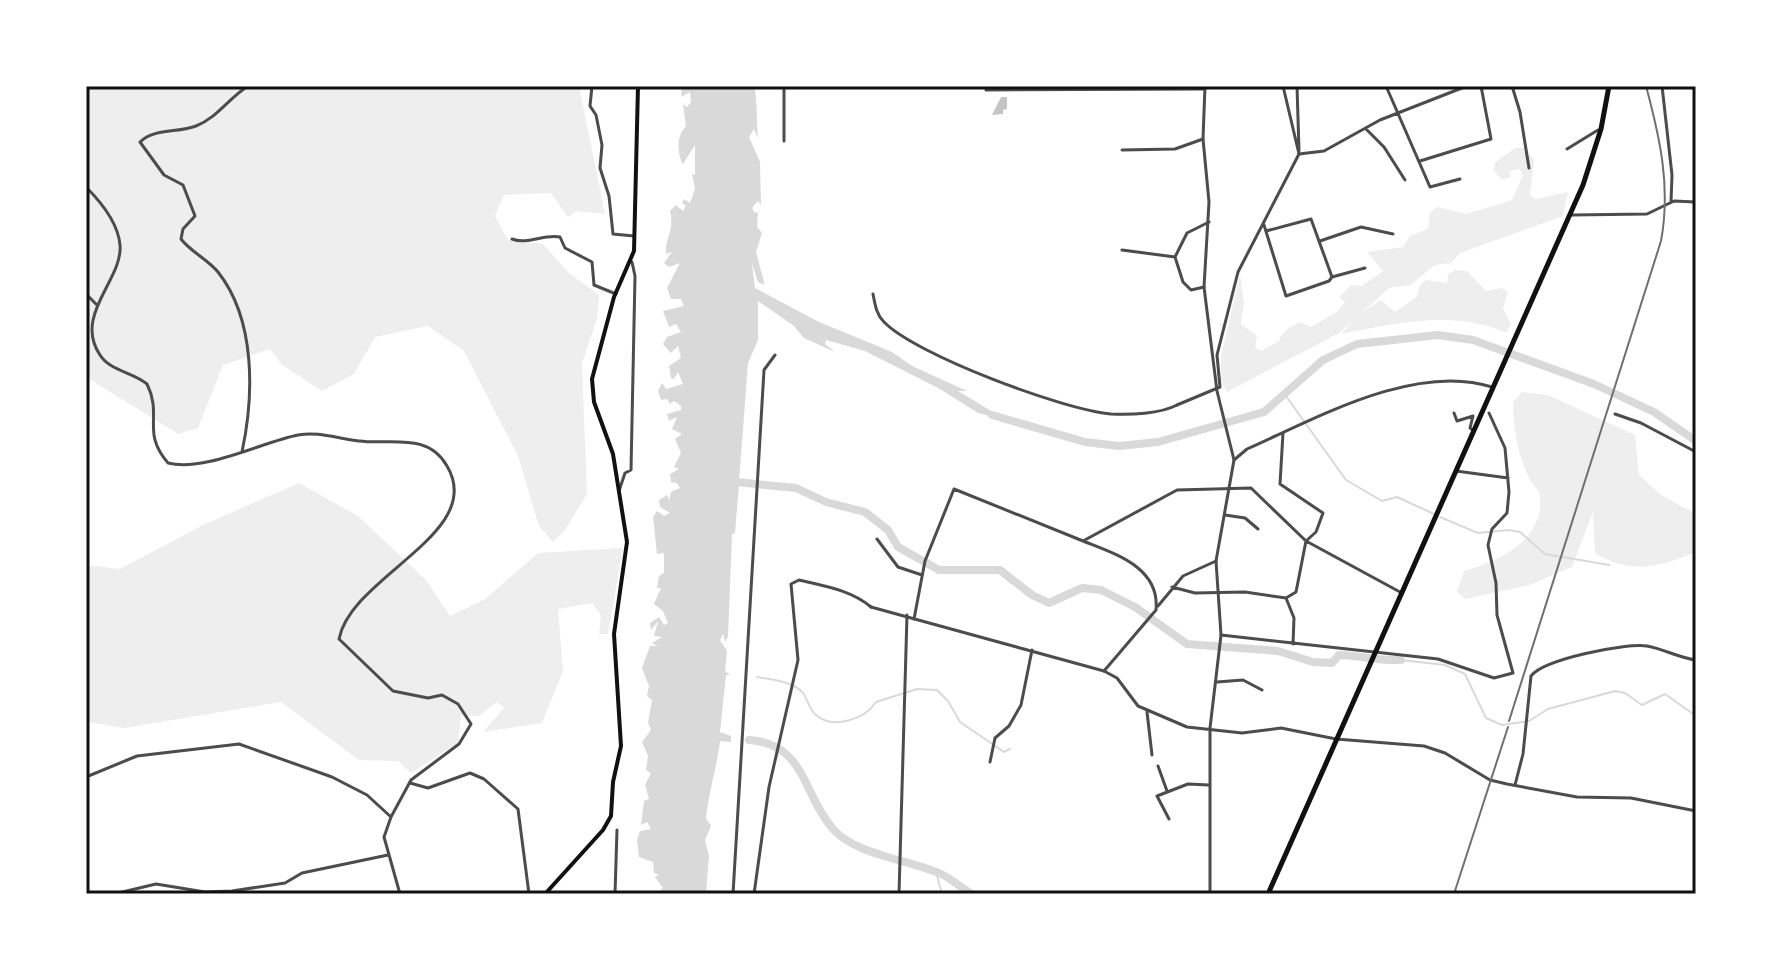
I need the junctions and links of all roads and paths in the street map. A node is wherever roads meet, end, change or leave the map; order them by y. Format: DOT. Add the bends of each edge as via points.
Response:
graph roads {
  1 [pos="248,86"];
  2 [pos="592,86"];
  3 [pos="638,86"];
  4 [pos="784,86"];
  5 [pos="986,86"];
  6 [pos="1283,86"];
  7 [pos="1297,86"];
  8 [pos="1386,86"];
  9 [pos="1467,86"];
  10 [pos="1481,86"];
  11 [pos="1512,86"];
  12 [pos="1609,86"];
  13 [pos="1662,86"];
  14 [pos="1205,87"];
  15 [pos="1399,113"];
  16 [pos="1366,129"];
  17 [pos="1601,129"];
  18 [pos="1203,139"];
  19 [pos="784,141"];
  20 [pos="1567,149"];
  21 [pos="1122,150"];
  22 [pos="1299,154"];
  23 [pos="1419,162"];
  24 [pos="1529,168"];
  25 [pos="1460,179"];
  26 [pos="1405,180"];
  27 [pos="86,187"];
  28 [pos="1696,202"];
  29 [pos="1671,203"];
  30 [pos="1570,215"];
  31 [pos="1209,222"];
  32 [pos="1264,225"];
  33 [pos="1266,231"];
  34 [pos="1393,234"];
  35 [pos="635,236"];
  36 [pos="512,239"];
  37 [pos="1320,241"];
  38 [pos="1122,250"];
  39 [pos="1175,257"];
  40 [pos="632,262"];
  41 [pos="1365,268"];
  42 [pos="1332,277"];
  43 [pos="1204,287"];
  44 [pos="86,294"];
  45 [pos="616,294"];
  46 [pos="873,294"];
  47 [pos="97,305"];
  48 [pos="775,355"];
  49 [pos="1492,387"];
  50 [pos="1217,392"];
  51 [pos="1454,413"];
  52 [pos="1489,413"];
  53 [pos="1615,414"];
  54 [pos="1473,430"];
  55 [pos="1283,433"];
  56 [pos="242,452"];
  57 [pos="1696,452"];
  58 [pos="1234,460"];
  59 [pos="1455,471"];
  60 [pos="1508,478"];
  61 [pos="1231,486"];
  62 [pos="619,491"];
  63 [pos="1225,515"];
  64 [pos="1258,529"];
  65 [pos="877,539"];
  66 [pos="1083,541"];
  67 [pos="1306,541"];
  68 [pos="1216,561"];
  69 [pos="922,575"];
  70 [pos="1172,587"];
  71 [pos="1400,592"];
  72 [pos="1217,594"];
  73 [pos="1286,598"];
  74 [pos="1156,610"];
  75 [pos="907,615"];
  76 [pos="914,619"];
  77 [pos="1221,635"];
  78 [pos="1293,644"];
  79 [pos="1032,650"];
  80 [pos="1373,654"];
  81 [pos="1696,660"];
  82 [pos="1104,671"];
  83 [pos="1217,682"];
  84 [pos="1262,690"];
  85 [pos="1147,712"];
  86 [pos="1210,728"];
  87 [pos="1336,739"];
  88 [pos="1152,755"];
  89 [pos="990,762"];
  90 [pos="1158,766"];
  91 [pos="86,777"];
  92 [pos="410,783"];
  93 [pos="1209,785"];
  94 [pos="1515,786"];
  95 [pos="1167,791"];
  96 [pos="1696,811"];
  97 [pos="391,817"];
  98 [pos="1169,819"];
  99 [pos="617,830"];
  100 [pos="388,855"];
  101 [pos="232,892"];
  102 [pos="114,894"];
  103 [pos="400,894"];
  104 [pos="529,894"];
  105 [pos="545,894"];
  106 [pos="615,894"];
  107 [pos="733,894"];
  108 [pos="754,894"];
  109 [pos="899,894"];
  110 [pos="1210,894"];
  111 [pos="1268,894"];
  1 -- 56 [label="street" via="211,118 140,142 164,175 183,185 195,216 181,239 220,275 236,308 250,382"];
  2 -- 35 [label="street" via="590,106 602,145 600,168 613,234"];
  3 -- 35 [label="main road"];
  4 -- 19 [label="street"];
  5 -- 14 [label="street"];
  6 -- 22 [label="street"];
  7 -- 22 [label="street"];
  8 -- 15 [label="street"];
  9 -- 15 [label="street"];
  10 -- 23 [label="street" via="1491,139"];
  11 -- 24 [label="street"];
  12 -- 17 [label="highway"];
  13 -- 29 [label="street"];
  14 -- 18 [label="street"];
  15 -- 16 [label="street"];
  15 -- 23 [label="street"];
  16 -- 22 [label="street" via="1324,151"];
  16 -- 26 [label="street"];
  17 -- 20 [label="street"];
  17 -- 30 [label="highway"];
  18 -- 21 [label="street" via="1175,149"];
  18 -- 31 [label="street"];
  22 -- 32 [label="street"];
  23 -- 25 [label="street" via="1430,187"];
  27 -- 47 [label="street" via="105,208 120,243"];
  28 -- 29 [label="street"];
  29 -- 30 [label="street" via="1647,214"];
  30 -- 49 [label="highway"];
  31 -- 39 [label="street" via="1187,233"];
  31 -- 43 [label="street"];
  32 -- 33 [label="street"];
  32 -- 50 [label="street" via="1233,289 1217,355"];
  33 -- 37 [label="street" via="1309,218"];
  33 -- 42 [label="street" via="1286,296"];
  34 -- 37 [label="street" via="1361,227"];
  35 -- 40 [label="main road"];
  36 -- 45 [label="street" via="560,237 565,248 592,262 594,285"];
  37 -- 42 [label="street"];
  38 -- 39 [label="street"];
  39 -- 43 [label="street" via="1186,286"];
  40 -- 45 [label="main road"];
  40 -- 62 [label="street" via="631,470"];
  41 -- 42 [label="street"];
  43 -- 50 [label="street"];
  44 -- 47 [label="street"];
  45 -- 62 [label="main road" via="592,379"];
  46 -- 50 [label="street" via="885,324 952,362 1038,396 1112,414 1177,405"];
  47 -- 56 [label="street" via="94,332 99,354 147,384 154,409 153,441 168,463"];
  48 -- 107 [label="street" via="764,370"];
  49 -- 54 [label="highway"];
  49 -- 55 [label="street" via="1400,387"];
  50 -- 58 [label="street"];
  51 -- 54 [label="street" via="1457,421 1473,416"];
  52 -- 60 [label="street" via="1505,448"];
  53 -- 57 [label="street"];
  54 -- 59 [label="highway"];
  55 -- 58 [label="street"];
  55 -- 67 [label="street" via="1280,484 1323,513"];
  56 -- 92 [label="street" via="307,433 364,442 403,441 437,452 451,473 456,491 451,512 349,615 339,639 384,685 402,694 442,695 458,704 471,724 459,744"];
  58 -- 61 [label="street"];
  59 -- 60 [label="street"];
  59 -- 71 [label="highway"];
  60 -- 80 [label="street" via="1507,513 1492,529 1488,545 1497,615 1513,673 1494,678 1438,659"];
  61 -- 63 [label="street"];
  61 -- 66 [label="street" via="1169,493"];
  61 -- 67 [label="street" via="1251,488"];
  62 -- 105 [label="main road" via="627,542 614,634 621,746 611,816"];
  63 -- 64 [label="street" via="1245,518"];
  63 -- 68 [label="street"];
  65 -- 69 [label="street" via="898,567"];
  66 -- 69 [label="street" via="954,489"];
  66 -- 74 [label="street" via="1123,556 1141,570 1149,579"];
  67 -- 71 [label="street"];
  67 -- 73 [label="street" via="1296,592"];
  68 -- 70 [label="street"];
  68 -- 72 [label="street"];
  69 -- 76 [label="street"];
  70 -- 72 [label="street"];
  70 -- 74 [label="street"];
  71 -- 80 [label="highway"];
  72 -- 73 [label="street"];
  72 -- 77 [label="street"];
  73 -- 78 [label="street" via="1294,618"];
  74 -- 82 [label="street"];
  75 -- 76 [label="street"];
  75 -- 108 [label="street" via="871,607 851,592 799,580 791,584 798,660"];
  75 -- 109 [label="street"];
  76 -- 79 [label="street"];
  77 -- 78 [label="street"];
  77 -- 83 [label="street"];
  78 -- 80 [label="street"];
  79 -- 82 [label="street"];
  79 -- 89 [label="street" via="1021,705 995,738"];
  80 -- 87 [label="highway"];
  81 -- 94 [label="street" via="1645,645 1571,657 1536,670"];
  82 -- 85 [label="street"];
  83 -- 84 [label="street" via="1243,680"];
  83 -- 86 [label="street"];
  85 -- 86 [label="street" via="1187,727"];
  85 -- 88 [label="street"];
  86 -- 87 [label="street" via="1242,733 1281,728"];
  86 -- 93 [label="street"];
  87 -- 94 [label="street" via="1431,747 1490,780"];
  87 -- 111 [label="highway"];
  90 -- 95 [label="street"];
  91 -- 97 [label="street" via="137,756 239,744 332,777 367,795"];
  92 -- 97 [label="street"];
  92 -- 104 [label="street" via="428,788 470,773 518,809"];
  93 -- 95 [label="street"];
  93 -- 110 [label="street"];
  94 -- 96 [label="street"];
  95 -- 98 [label="street" via="1157,796"];
  97 -- 100 [label="street" via="384,837"];
  99 -- 106 [label="street"];
  100 -- 101 [label="street"];
  100 -- 103 [label="street"];
  101 -- 102 [label="street" via="156,884"];
}
